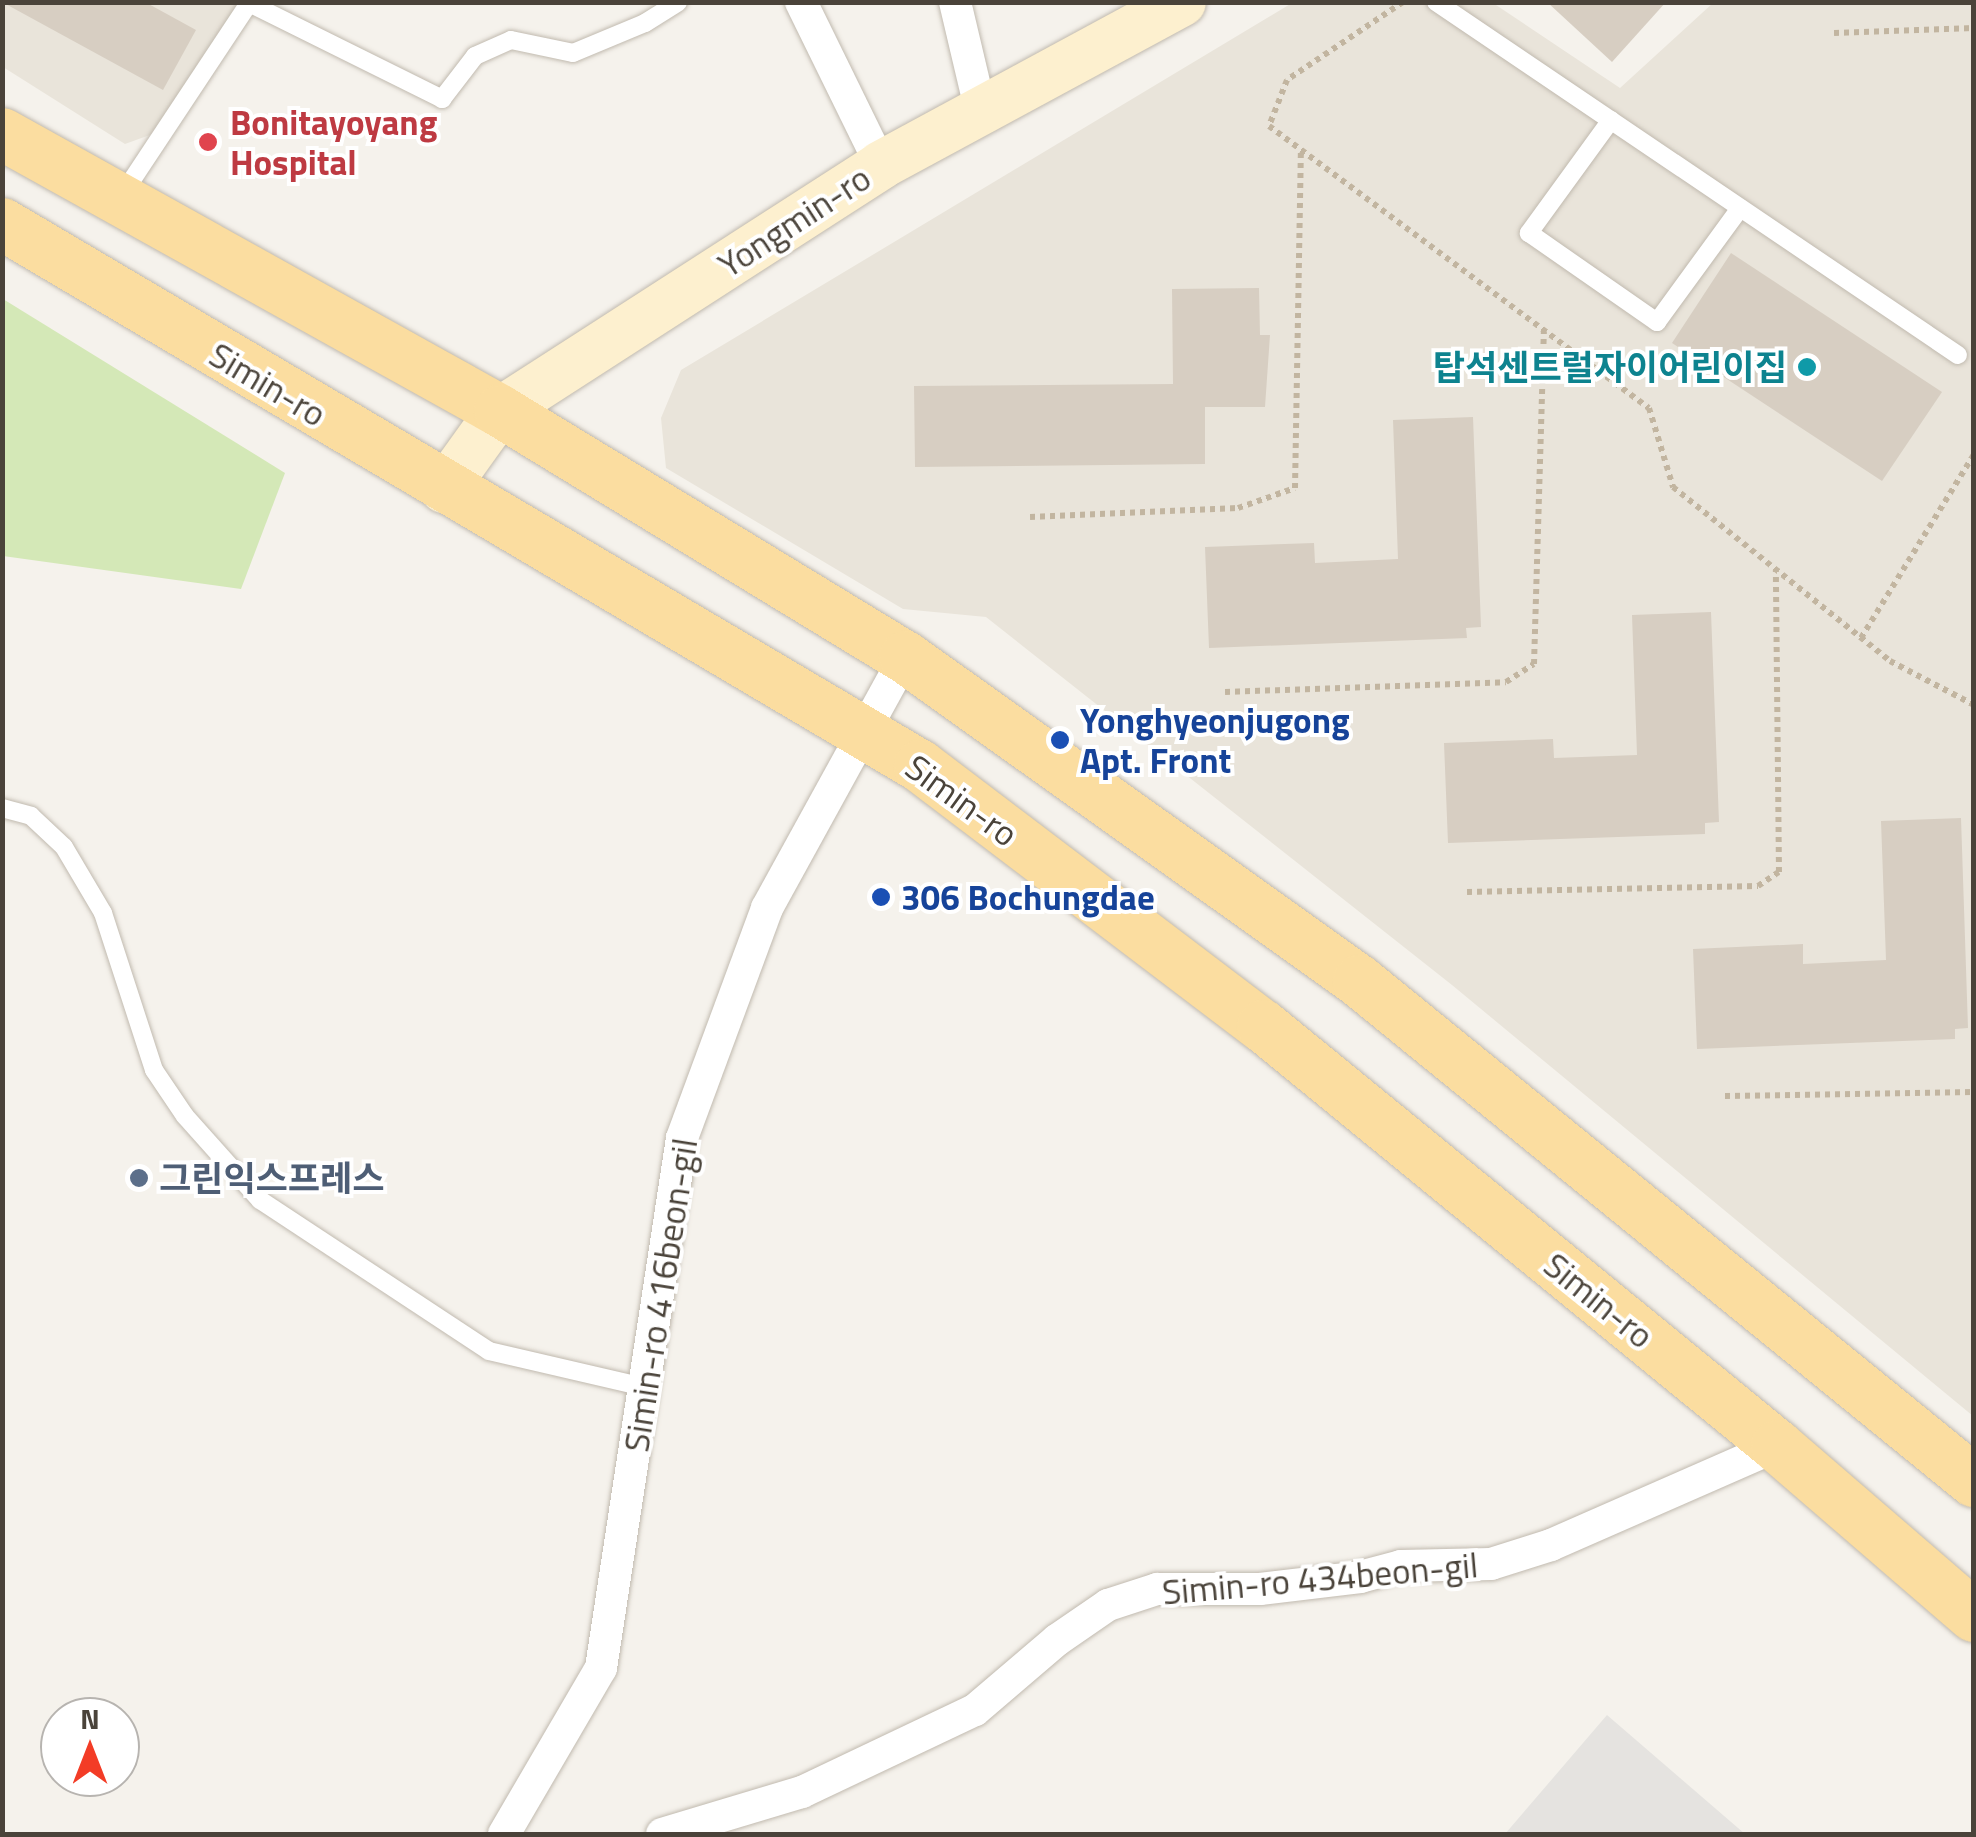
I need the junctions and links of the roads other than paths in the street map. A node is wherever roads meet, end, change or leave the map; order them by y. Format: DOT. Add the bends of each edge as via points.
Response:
graph roads {
  1 [pos="678,2"];
  2 [pos="801,2"];
  3 [pos="955,2"];
  4 [pos="1182,2"];
  5 [pos="1436,2"];
  6 [pos="249,3"];
  7 [pos="981,112"];
  8 [pos="1610,120"];
  9 [pos="2,134"];
  10 [pos="880,165"];
  11 [pos="118,201"];
  12 [pos="1740,208"];
  13 [pos="2,224"];
  14 [pos="1958,354"];
  15 [pos="500,412"];
  16 [pos="444,489"];
  17 [pos="905,658"];
  18 [pos="864,733"];
  19 [pos="2,808"];
  20 [pos="644,1388"];
  21 [pos="1777,1446"];
  22 [pos="1974,1481"];
  23 [pos="1974,1616"];
  24 [pos="504,1834"];
  25 [pos="662,1834"];
  1 -- 6 [label="lane" via="573,53 511,40 476,56 442,99"];
  2 -- 10 [label="street"];
  3 -- 7 [label="street"];
  4 -- 7 [label="street, Yongmin-ro"];
  5 -- 8 [label="lane"];
  6 -- 11 [label="lane"];
  7 -- 10 [label="street, Yongmin-ro"];
  8 -- 12 [label="lane"];
  8 -- 12 [label="lane" via="1529,232 1658,322"];
  9 -- 11 [label="main road"];
  10 -- 15 [label="street, Yongmin-ro"];
  11 -- 15 [label="main road"];
  12 -- 14 [label="lane"];
  13 -- 16 [label="main road, Simin-ro"];
  15 -- 16 [label="street, Yongmin-ro"];
  15 -- 17 [label="main road"];
  16 -- 18 [label="main road, Simin-ro"];
  17 -- 18 [label="street, Simin-ro 416beon-gil"];
  17 -- 22 [label="main road" via="1359,980"];
  18 -- 20 [label="street, Simin-ro 416beon-gil" via="767,908 682,1138"];
  18 -- 21 [label="main road, Simin-ro" via="920,766 1263,1026"];
  19 -- 20 [label="lane" via="31,816 64,847 103,913 154,1070 185,1116 260,1200 488,1352"];
  20 -- 24 [label="street, Simin-ro 416beon-gil" via="601,1668"];
  21 -- 23 [label="main road, Simin-ro"];
  21 -- 25 [label="street, Simin-ro 434beon-gil" via="1550,1546 1491,1564 1402,1566 1260,1589 1157,1589 1108,1605 975,1710 802,1792"];
}
